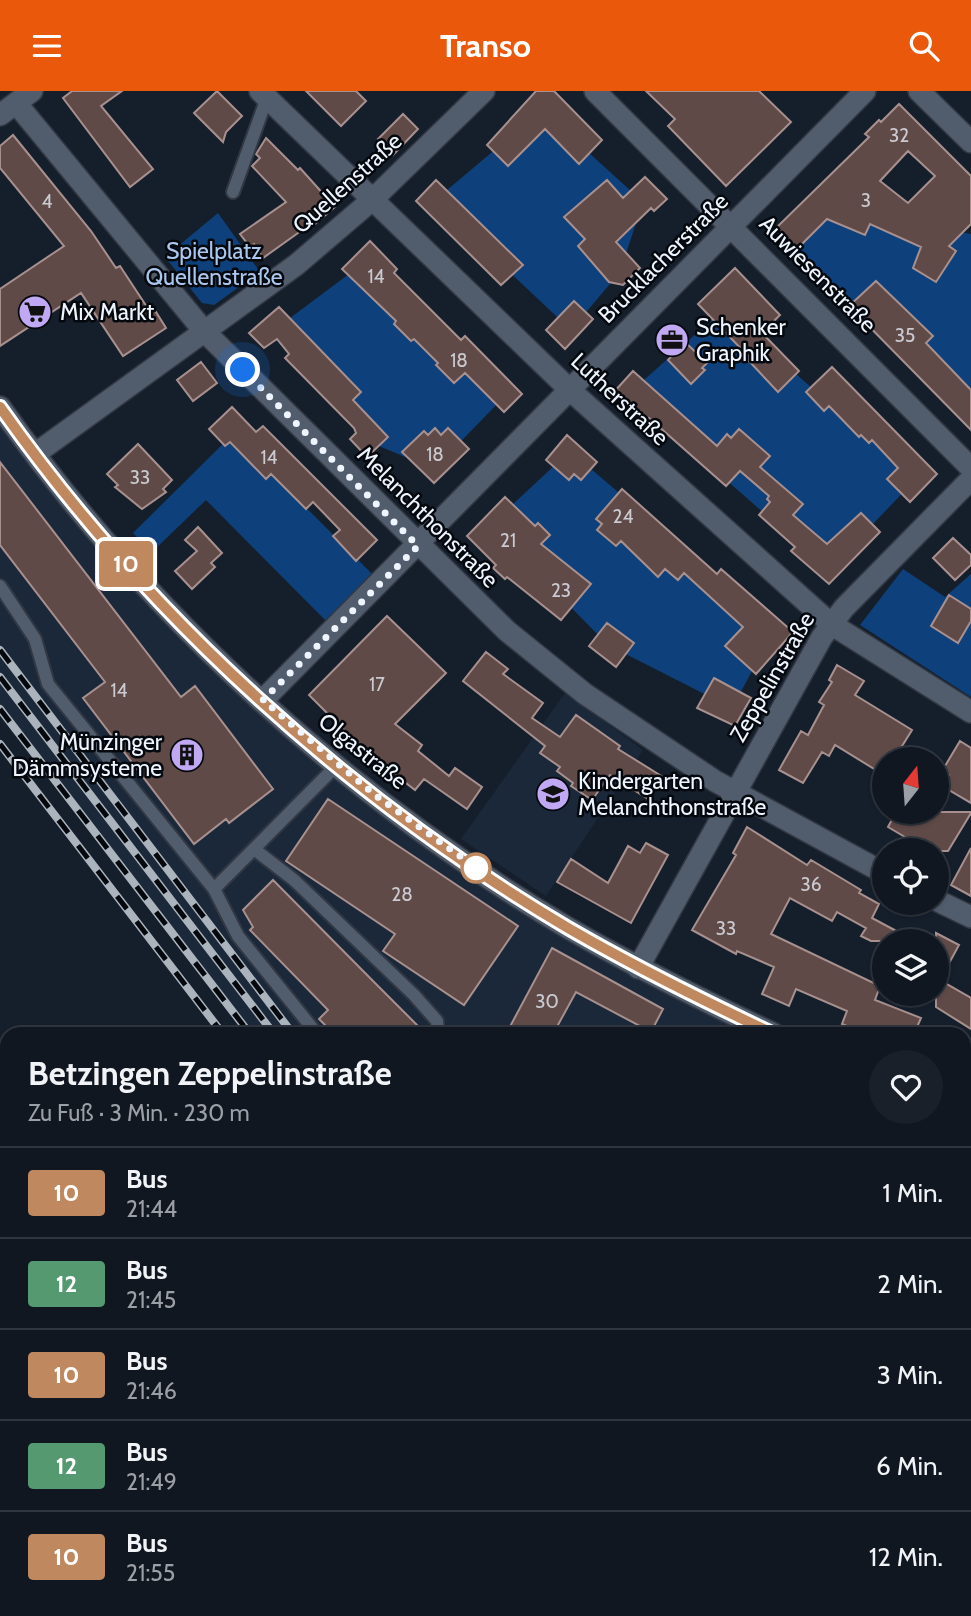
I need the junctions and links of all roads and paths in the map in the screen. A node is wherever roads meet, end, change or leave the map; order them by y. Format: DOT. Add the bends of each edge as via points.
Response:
graph roads {
  1 [pos="484,91"];
  2 [pos="595,91"];
  3 [pos="865,91"];
  4 [pos="919,91"];
  5 [pos="265,93"];
  6 [pos="16,103"];
  7 [pos="971,142"];
  8 [pos="233,192"];
  9 [pos="372,200"];
  10 [pos="732,225"];
  11 [pos="204,331"];
  12 [pos="570,390"];
  13 [pos="0,407"];
  14 [pos="35,454"];
  15 [pos="971,468"];
  16 [pos="971,479"];
  17 [pos="418,546"];
  18 [pos="0,586"];
  19 [pos="831,624"];
  20 [pos="263,700"];
  21 [pos="971,712"];
  22 [pos="337,765"];
  23 [pos="736,793"];
  24 [pos="254,849"];
  25 [pos="872,867"];
  26 [pos="214,889"];
  27 [pos="949,906"];
  28 [pos="971,917"];
  29 [pos="638,968"];
  30 [pos="311,1027"];
  31 [pos="438,1027"];
  32 [pos="760,1027"];
  1 -- 9 [label="street, Quellenstraße"];
  2 -- 10 [label="street, Auwiesenstraße"];
  3 -- 10 [label="street, Brucklacherstraße"];
  4 -- 7 [label="street"];
  5 -- 8 [label="lane"];
  5 -- 9 [label="street, Lutherstraße"];
  6 -- 11 [label="street, Melanchthonstraße"];
  9 -- 11 [label="street, Quellenstraße" via="296,265"];
  9 -- 12 [label="street, Lutherstraße"];
  10 -- 12 [label="street, Brucklacherstraße"];
  10 -- 15 [label="street, Auwiesenstraße"];
  11 -- 14 [label="street, Quellenstraße"];
  11 -- 17 [label="street, Melanchthonstraße"];
  12 -- 17 [label="street, Brucklacherstraße"];
  12 -- 19 [label="street, Lutherstraße"];
  13 -- 14 [label="street, Olgastraße"];
  14 -- 20 [label="street, Olgastraße" via="144,583"];
  16 -- 19 [label="street, Zeppelinstraße"];
  17 -- 20 [label="street, Brucklacherstraße"];
  17 -- 23 [label="street, Melanchthonstraße" via="507,631 585,694"];
  18 -- 26 [label="lane" via="35,639 48,684"];
  19 -- 21 [label="street, Lutherstraße"];
  19 -- 23 [label="street, Zeppelinstraße"];
  20 -- 22 [label="street, Olgastraße"];
  22 -- 24 [label="lane"];
  22 -- 29 [label="street, Olgastraße" via="513,893"];
  23 -- 25 [label="street, Melanchthonstraße"];
  23 -- 29 [label="street, Zeppelinstraße"];
  24 -- 26 [label="lane"];
  24 -- 31 [label="lane" via="294,880 414,995 438,1021"];
  26 -- 30 [label="lane" via="238,936"];
  27 -- 28 [label="street"];
  29 -- 32 [label="street, Olgastraße"];
}
